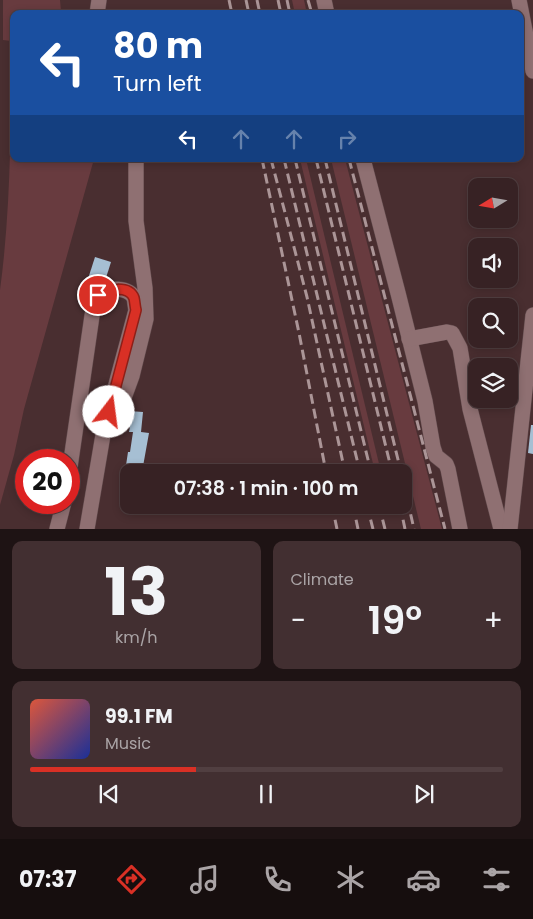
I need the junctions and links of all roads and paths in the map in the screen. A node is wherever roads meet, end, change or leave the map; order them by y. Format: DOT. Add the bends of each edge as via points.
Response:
graph roads {
  1 [pos="524,25"];
  2 [pos="533,71"];
  3 [pos="136,162"];
  4 [pos="363,162"];
  5 [pos="533,315"];
  6 [pos="409,339"];
  7 [pos="104,430"];
  8 [pos="73,449"];
  9 [pos="61,514"];
  10 [pos="57,529"];
  11 [pos="87,529"];
  12 [pos="460,529"];
  13 [pos="501,529"];
  14 [pos="510,529"];
  1 -- 2 [label="lane"];
  3 -- 7 [label="lane" via="136,221 146,319 132,376 117,417"];
  4 -- 6 [label="lane"];
  5 -- 14 [label="lane"];
  6 -- 12 [label="lane" via="433,447 436,456 448,469"];
  6 -- 13 [label="lane" via="447,332 452,333 460,348 470,408"];
  7 -- 8 [label="lane" via="136,310 134,298 122,290 107,290 98,295 93,309"];
  7 -- 11 [label="lane"];
  9 -- 10 [label="lane"];
}
